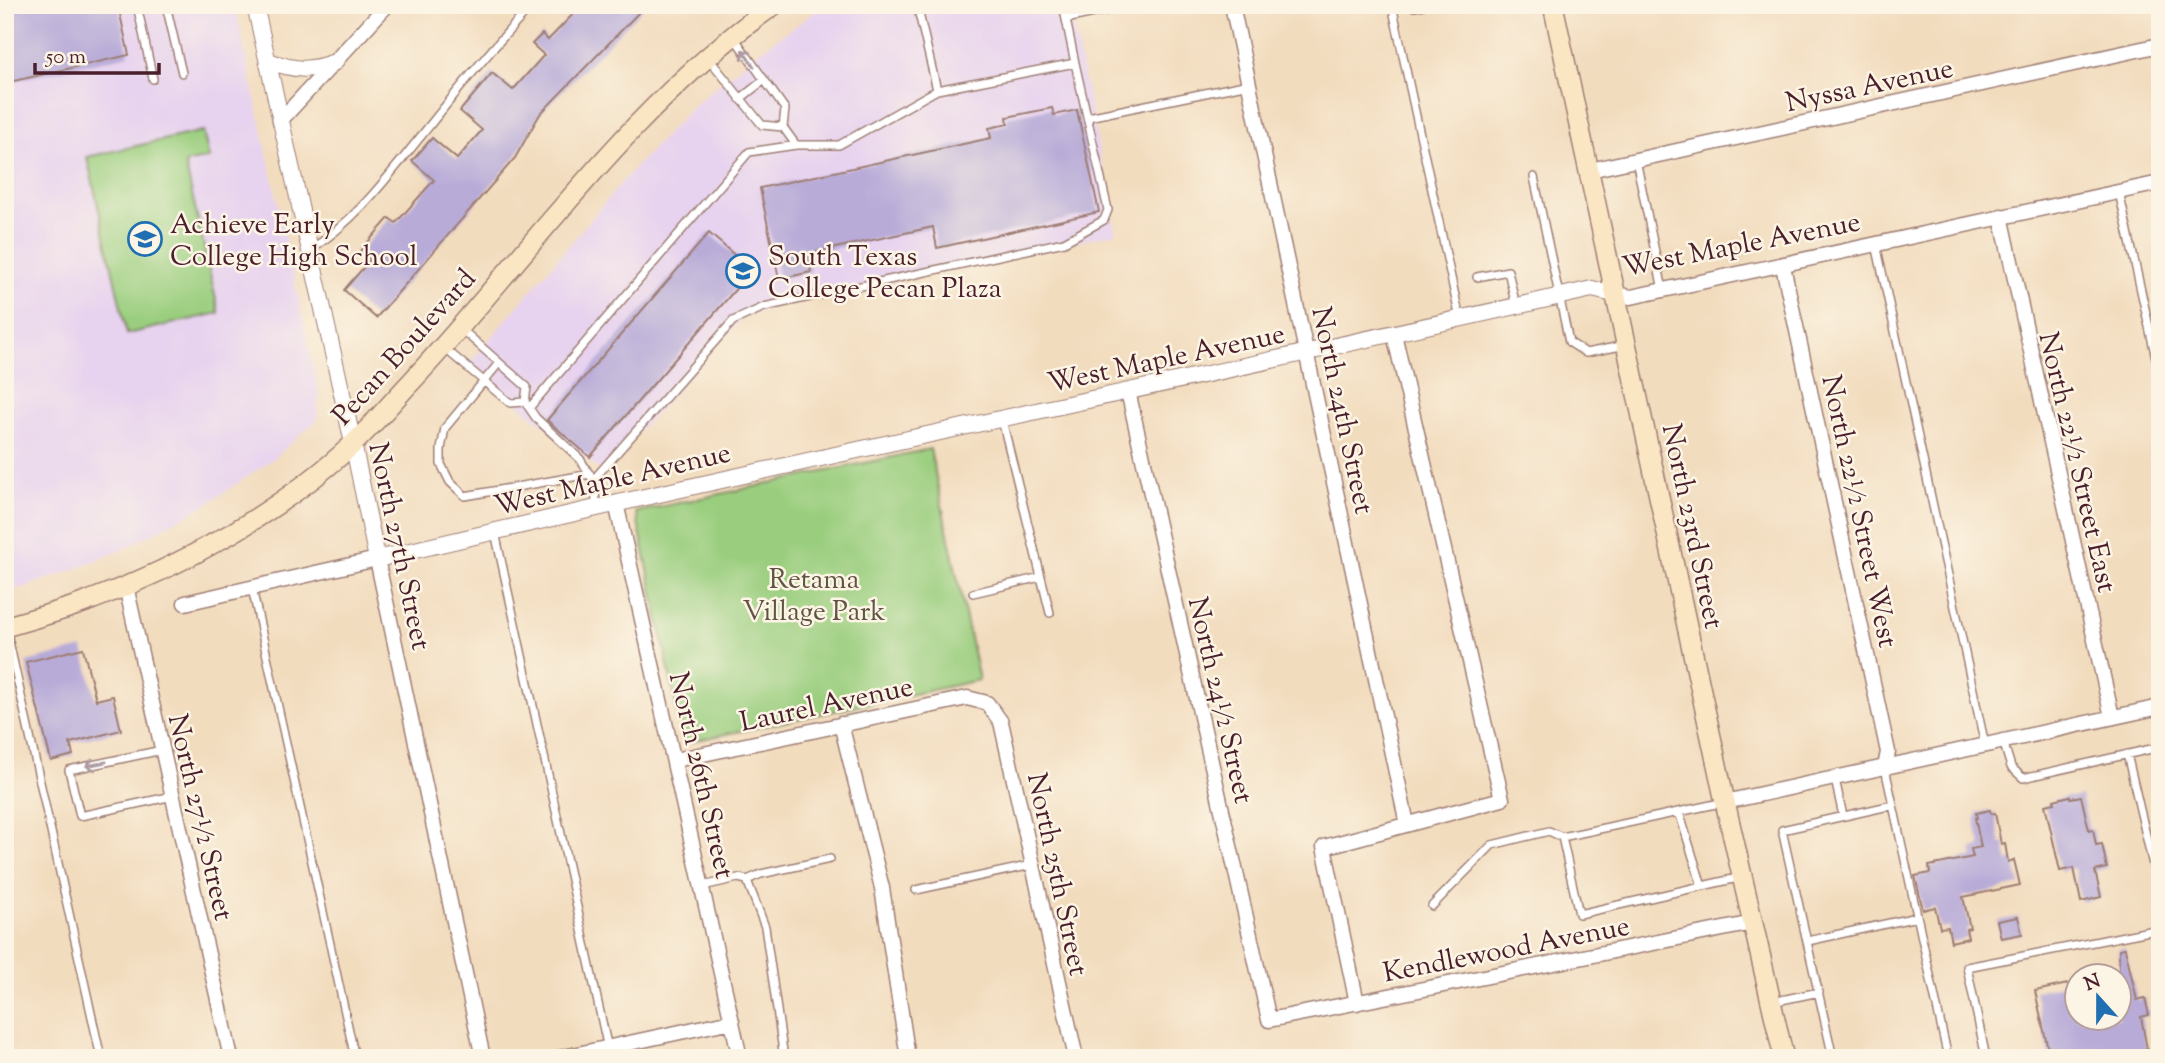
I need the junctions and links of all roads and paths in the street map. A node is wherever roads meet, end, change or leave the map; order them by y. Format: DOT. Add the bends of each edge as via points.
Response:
graph roads {
  1 [pos="137,5"];
  2 [pos="166,5"];
  3 [pos="255,5"];
  4 [pos="387,5"];
  5 [pos="533,5"];
  6 [pos="774,5"];
  7 [pos="916,5"];
  8 [pos="1063,5"];
  9 [pos="1130,5"];
  10 [pos="1233,5"];
  11 [pos="1392,5"];
  12 [pos="1423,5"];
  13 [pos="1553,5"];
  14 [pos="1414,7"];
  15 [pos="1066,19"];
  16 [pos="733,36"];
  17 [pos="2160,45"];
  18 [pos="707,57"];
  19 [pos="268,61"];
  20 [pos="335,62"];
  21 [pos="1075,63"];
  22 [pos="182,74"];
  23 [pos="153,79"];
  24 [pos="764,80"];
  25 [pos="1249,84"];
  26 [pos="937,90"];
  27 [pos="740,99"];
  28 [pos="1087,117"];
  29 [pos="280,121"];
  30 [pos="783,127"];
  31 [pos="796,145"];
  32 [pos="1636,160"];
  33 [pos="1590,170"];
  34 [pos="1534,177"];
  35 [pos="2160,183"];
  36 [pos="2119,191"];
  37 [pos="2001,216"];
  38 [pos="1876,244"];
  39 [pos="310,249"];
  40 [pos="1783,266"];
  41 [pos="1476,277"];
  42 [pos="1664,290"];
  43 [pos="1614,294"];
  44 [pos="1559,297"];
  45 [pos="1516,306"];
  46 [pos="1460,319"];
  47 [pos="460,328"];
  48 [pos="1394,334"];
  49 [pos="1626,345"];
  50 [pos="443,347"];
  51 [pos="1307,354"];
  52 [pos="499,363"];
  53 [pos="2160,376"];
  54 [pos="484,382"];
  55 [pos="1128,391"];
  56 [pos="527,405"];
  57 [pos="1002,419"];
  58 [pos="353,443"];
  59 [pos="592,477"];
  60 [pos="616,503"];
  61 [pos="597,507"];
  62 [pos="495,531"];
  63 [pos="377,559"];
  64 [pos="1041,577"];
  65 [pos="126,586"];
  66 [pos="252,588"];
  67 [pos="973,593"];
  68 [pos="185,603"];
  69 [pos="1050,613"];
  70 [pos="6,627"];
  71 [pos="987,703"];
  72 [pos="2160,707"];
  73 [pos="2112,717"];
  74 [pos="841,724"];
  75 [pos="2003,741"];
  76 [pos="1985,745"];
  77 [pos="2160,747"];
  78 [pos="162,750"];
  79 [pos="2127,754"];
  80 [pos="675,760"];
  81 [pos="1885,767"];
  82 [pos="1835,778"];
  83 [pos="173,796"];
  84 [pos="1725,802"];
  85 [pos="1893,805"];
  86 [pos="1679,812"];
  87 [pos="1843,816"];
  88 [pos="1407,824"];
  89 [pos="1562,837"];
  90 [pos="830,859"];
  91 [pos="1032,865"];
  92 [pos="1742,877"];
  93 [pos="747,880"];
  94 [pos="1702,886"];
  95 [pos="702,887"];
  96 [pos="916,890"];
  97 [pos="2160,895"];
  98 [pos="1432,906"];
  99 [pos="1917,917"];
  100 [pos="1753,923"];
  101 [pos="2160,929"];
  102 [pos="1808,941"];
  103 [pos="1819,992"];
  104 [pos="1771,1002"];
  105 [pos="1357,1003"];
  106 [pos="1269,1020"];
  107 [pos="732,1021"];
  108 [pos="609,1052"];
  109 [pos="101,1058"];
  110 [pos="231,1058"];
  111 [pos="355,1058"];
  112 [pos="483,1058"];
  113 [pos="559,1058"];
  114 [pos="740,1058"];
  115 [pos="784,1058"];
  116 [pos="908,1058"];
  117 [pos="1076,1058"];
  118 [pos="1784,1058"];
  119 [pos="1833,1058"];
  120 [pos="1948,1058"];
  121 [pos="1986,1058"];
  1 -- 23 [label="lane"];
  2 -- 22 [label="lane"];
  3 -- 19 [label="street, North 27th Street"];
  4 -- 20 [label="street"];
  5 -- 39 [label="lane" via="354,214 332,236"];
  6 -- 16 [label="main road, Pecan Boulevard"];
  7 -- 26 [label="lane"];
  8 -- 15 [label="lane"];
  9 -- 15 [label="lane"];
  10 -- 25 [label="street, North 24th Street"];
  11 -- 46 [label="lane"];
  12 -- 14 [label="lane"];
  13 -- 33 [label="main road, North 23rd Street"];
  15 -- 21 [label="lane"];
  16 -- 18 [label="main road, Pecan Boulevard"];
  24 -- 16 [label="lane, one-way"];
  17 -- 32 [label="street, Nyssa Avenue"];
  18 -- 27 [label="lane"];
  18 -- 47 [label="main road, Pecan Boulevard" via="617,148"];
  19 -- 20 [label="street" via="305,70"];
  19 -- 29 [label="street, North 27th Street"];
  20 -- 29 [label="street"];
  21 -- 26 [label="lane"];
  21 -- 28 [label="lane"];
  24 -- 27 [label="lane"];
  24 -- 30 [label="lane" via="785,109"];
  25 -- 28 [label="lane"];
  25 -- 51 [label="street, North 24th Street"];
  26 -- 31 [label="lane" via="839,145"];
  27 -- 30 [label="lane" via="762,125"];
  28 -- 59 [label="lane" via="1108,210 1104,220 1064,242 764,307 733,321"];
  29 -- 39 [label="street, North 27th Street"];
  30 -- 31 [label="lane"];
  31 -- 56 [label="lane" via="749,152"];
  32 -- 33 [label="street, Nyssa Avenue"];
  32 -- 42 [label="lane"];
  33 -- 43 [label="main road, North 23rd Street"];
  34 -- 44 [label="lane"];
  35 -- 36 [label="street, West Maple Avenue"];
  36 -- 37 [label="street, West Maple Avenue"];
  36 -- 53 [label="lane"];
  37 -- 38 [label="street, West Maple Avenue"];
  37 -- 73 [label="street, North 22½ Street East"];
  38 -- 40 [label="street, West Maple Avenue"];
  38 -- 76 [label="lane"];
  39 -- 58 [label="street, North 27th Street"];
  40 -- 42 [label="street, West Maple Avenue"];
  40 -- 81 [label="street, North 22½ Street West" via="1888,752"];
  41 -- 45 [label="lane" via="1508,271"];
  42 -- 43 [label="street, West Maple Avenue" via="1631,297"];
  43 -- 44 [label="street, West Maple Avenue" via="1592,289"];
  43 -- 49 [label="main road, North 23rd Street"];
  44 -- 45 [label="street, West Maple Avenue"];
  44 -- 49 [label="lane" via="1569,342 1586,353"];
  45 -- 46 [label="street, West Maple Avenue"];
  46 -- 48 [label="street, West Maple Avenue"];
  47 -- 50 [label="main road, Pecan Boulevard"];
  47 -- 52 [label="lane"];
  48 -- 51 [label="street, West Maple Avenue"];
  48 -- 88 [label="street" via="1502,799"];
  49 -- 84 [label="main road, North 23rd Street"];
  50 -- 54 [label="lane"];
  50 -- 58 [label="main road, Pecan Boulevard"];
  51 -- 55 [label="street, West Maple Avenue"];
  51 -- 88 [label="street, North 24th Street"];
  52 -- 54 [label="lane"];
  52 -- 56 [label="lane" via="527,387"];
  54 -- 56 [label="lane" via="510,403"];
  54 -- 59 [label="lane" via="445,428 440,449 450,482 465,496"];
  55 -- 57 [label="street, West Maple Avenue"];
  55 -- 106 [label="street, North 24½ Street"];
  56 -- 59 [label="lane"];
  57 -- 60 [label="street, West Maple Avenue"];
  57 -- 64 [label="lane"];
  58 -- 63 [label="street, North 27th Street"];
  58 -- 65 [label="main road, Pecan Boulevard" via="293,494 199,551"];
  59 -- 61 [label="lane"];
  60 -- 61 [label="street, West Maple Avenue"];
  60 -- 80 [label="street, North 26th Street"];
  61 -- 62 [label="street, West Maple Avenue"];
  62 -- 63 [label="street, West Maple Avenue"];
  62 -- 108 [label="lane"];
  63 -- 66 [label="street, West Maple Avenue"];
  63 -- 112 [label="street, North 27th Street"];
  64 -- 67 [label="lane"];
  64 -- 69 [label="lane"];
  65 -- 70 [label="main road, Pecan Boulevard"];
  65 -- 78 [label="street, North 27½ Street"];
  66 -- 68 [label="street, West Maple Avenue"];
  66 -- 111 [label="lane"];
  70 -- 109 [label="lane"];
  71 -- 74 [label="street, Laurel Avenue" via="967,698"];
  71 -- 91 [label="street, North 25th Street" via="1001,722"];
  72 -- 73 [label="street"];
  73 -- 75 [label="street"];
  74 -- 80 [label="street, Laurel Avenue"];
  74 -- 116 [label="street" via="882,888"];
  75 -- 76 [label="street"];
  75 -- 79 [label="lane" via="2011,767 2023,778"];
  76 -- 81 [label="street"];
  77 -- 79 [label="lane"];
  78 -- 83 [label="street, North 27½ Street"];
  78 -- 83 [label="lane, one-way" via="69,770 80,816"];
  79 -- 97 [label="lane"];
  80 -- 95 [label="street, North 26th Street"];
  81 -- 82 [label="street"];
  81 -- 85 [label="lane"];
  82 -- 84 [label="street"];
  82 -- 87 [label="lane"];
  83 -- 110 [label="street, North 27½ Street"];
  84 -- 86 [label="lane"];
  84 -- 92 [label="main road, North 23rd Street"];
  85 -- 87 [label="lane"];
  85 -- 99 [label="lane"];
  86 -- 89 [label="lane"];
  86 -- 94 [label="lane"];
  87 -- 102 [label="lane" via="1782,830"];
  88 -- 105 [label="street" via="1324,847"];
  89 -- 94 [label="lane" via="1579,914"];
  89 -- 98 [label="lane" via="1549,831 1492,845"];
  90 -- 93 [label="lane"];
  91 -- 96 [label="lane"];
  91 -- 117 [label="street, North 25th Street"];
  92 -- 94 [label="lane"];
  92 -- 100 [label="main road, North 23rd Street"];
  93 -- 95 [label="lane"];
  93 -- 115 [label="lane" via="765,927"];
  95 -- 107 [label="street, North 26th Street"];
  99 -- 102 [label="lane"];
  99 -- 120 [label="lane"];
  100 -- 104 [label="main road, North 23rd Street"];
  100 -- 105 [label="street, Kendlewood Avenue"];
  101 -- 121 [label="lane" via="1967,967"];
  102 -- 103 [label="lane"];
  103 -- 104 [label="lane"];
  103 -- 119 [label="lane"];
  104 -- 118 [label="main road, North 23rd Street"];
  105 -- 106 [label="street, Kendlewood Avenue"];
  107 -- 108 [label="street"];
  107 -- 114 [label="street, North 26th Street"];
  108 -- 113 [label="street"];
}
